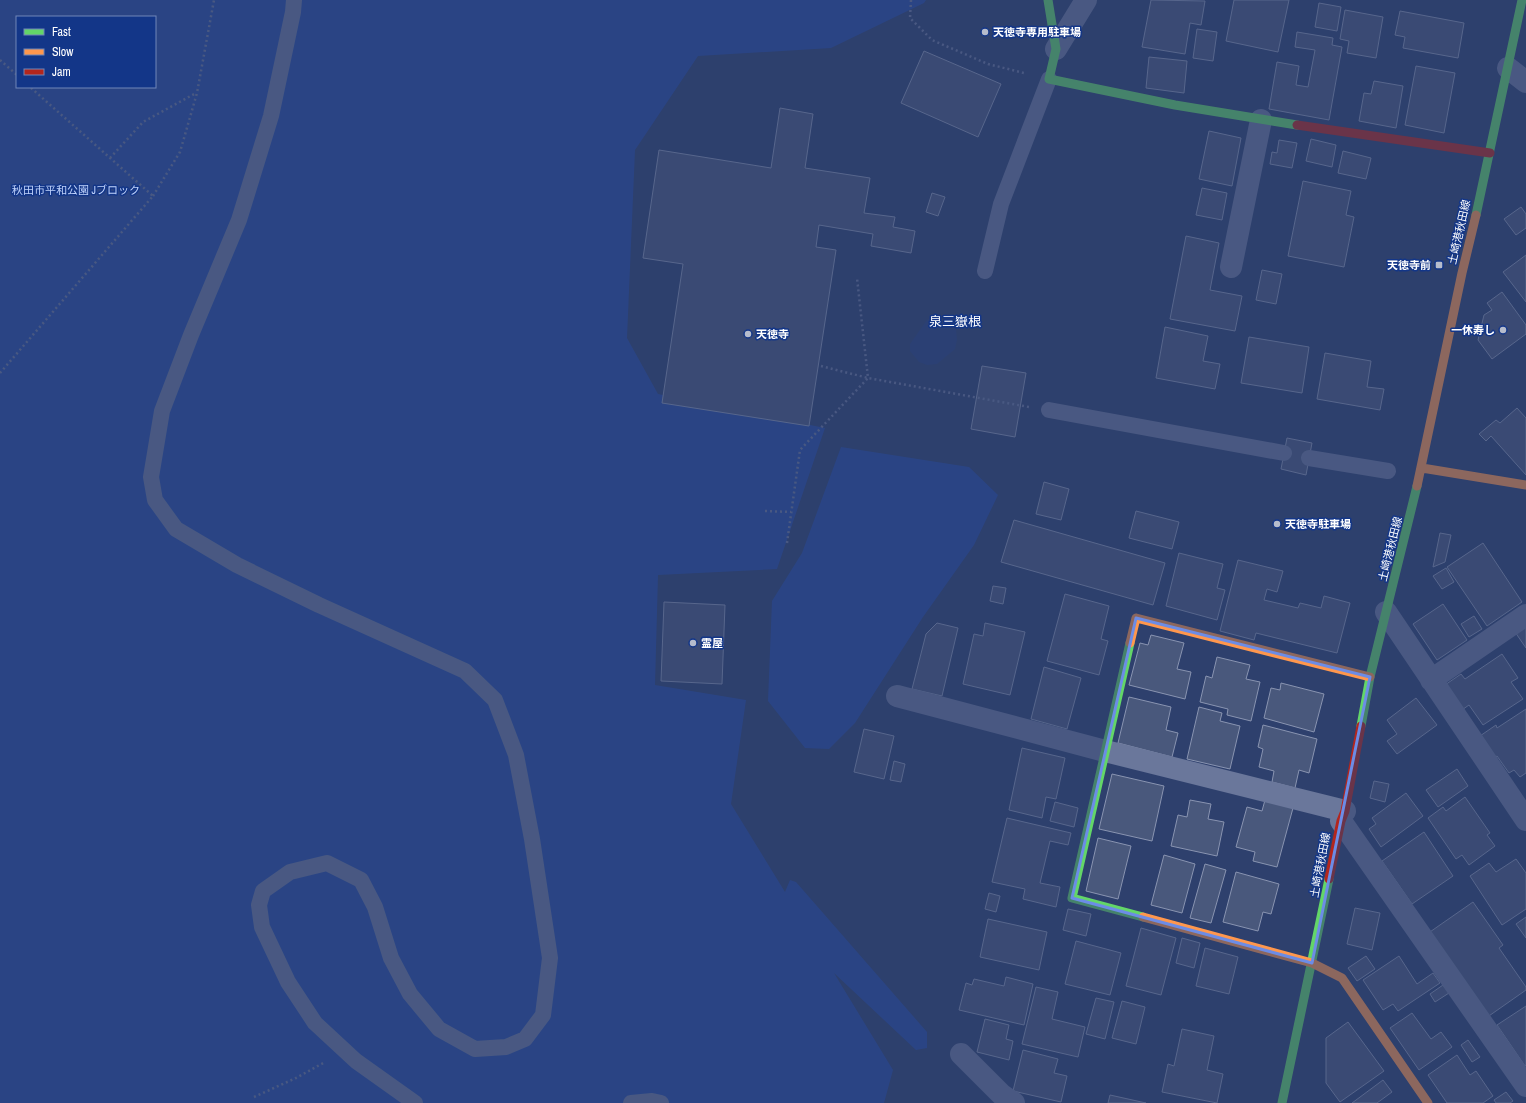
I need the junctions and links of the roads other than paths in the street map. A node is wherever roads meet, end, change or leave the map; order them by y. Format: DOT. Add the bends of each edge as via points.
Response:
graph roads {
  1 [pos="294,0"];
  2 [pos="1048,0"];
  3 [pos="1086,0"];
  4 [pos="1522,0"];
  5 [pos="1056,49"];
  6 [pos="1508,68"];
  7 [pos="1049,80"];
  8 [pos="1526,82"];
  9 [pos="1261,120"];
  10 [pos="1490,153"];
  11 [pos="1231,267"];
  12 [pos="985,271"];
  13 [pos="1049,410"];
  14 [pos="1284,453"];
  15 [pos="1309,458"];
  16 [pos="1422,468"];
  17 [pos="1388,471"];
  18 [pos="1526,485"];
  19 [pos="1386,612"];
  20 [pos="1526,615"];
  21 [pos="1370,677"];
  22 [pos="1431,680"];
  23 [pos="897,696"];
  24 [pos="1105,751"];
  25 [pos="1343,816"];
  26 [pos="1526,820"];
  27 [pos="1312,963"];
  28 [pos="961,1054"];
  29 [pos="1526,1086"];
  30 [pos="415,1103"];
  31 [pos="631,1103"];
  32 [pos="661,1103"];
  33 [pos="1014,1103"];
  34 [pos="1282,1103"];
  35 [pos="1428,1103"];
  1 -- 30 [label="lane" via="271,116 239,220 162,411 151,477 155,500 176,529 244,568 466,671 495,700 516,755 550,958 543,1015 525,1039 506,1047 475,1050 439,1029 410,994 391,958 375,907 361,880 327,863 290,872 264,891 259,905 262,927 288,982 315,1023 356,1061"];
  2 -- 5 [label="street"];
  3 -- 5 [label="street"];
  4 -- 6 [label="street, 土崎港秋田線"];
  5 -- 7 [label="street"];
  6 -- 8 [label="street"];
  6 -- 10 [label="street, 土崎港秋田線"];
  7 -- 9 [label="street" via="1175,106"];
  7 -- 12 [label="lane" via="1001,204"];
  9 -- 10 [label="street"];
  9 -- 11 [label="street"];
  10 -- 16 [label="street, 土崎港秋田線" via="1462,273"];
  13 -- 14 [label="lane"];
  15 -- 17 [label="lane"];
  16 -- 18 [label="street"];
  16 -- 19 [label="street, 土崎港秋田線"];
  19 -- 21 [label="street, 土崎港秋田線"];
  19 -- 22 [label="street"];
  20 -- 22 [label="street"];
  21 -- 24 [label="street" via="1136,618"];
  21 -- 25 [label="street, 土崎港秋田線"];
  22 -- 26 [label="street"];
  23 -- 24 [label="street"];
  24 -- 25 [label="street"];
  24 -- 27 [label="street" via="1072,898"];
  25 -- 27 [label="street, 土崎港秋田線"];
  25 -- 29 [label="street"];
  27 -- 34 [label="street, 土崎港秋田線"];
  27 -- 35 [label="street" via="1342,978"];
  28 -- 33 [label="street" via="1002,1095"];
  31 -- 32 [label="lane"];
}
